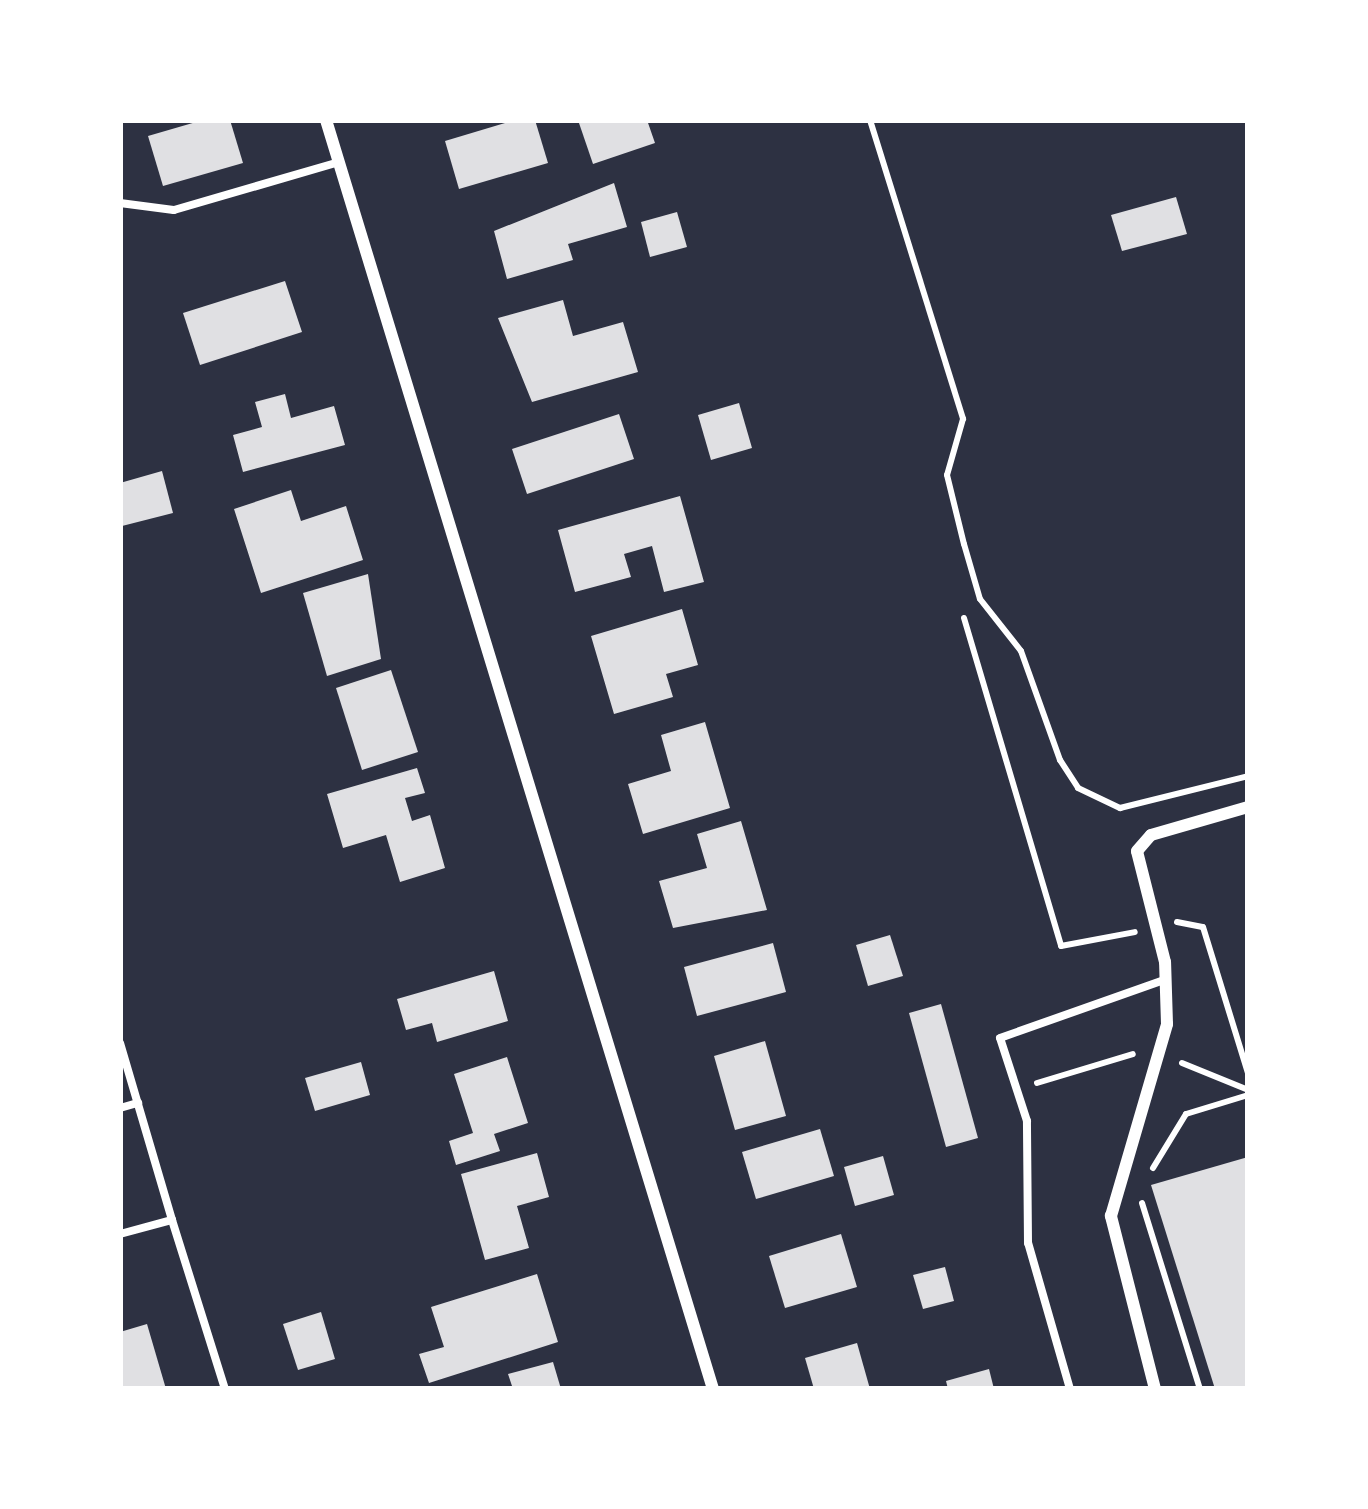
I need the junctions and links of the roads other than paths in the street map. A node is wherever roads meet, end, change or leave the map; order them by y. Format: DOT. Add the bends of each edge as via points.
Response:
graph roads {
  1 [pos="326,120"];
  2 [pos="339,162"];
  3 [pos="120,203"];
  4 [pos="1248,807"];
  5 [pos="1166,980"];
  6 [pos="120,1043"];
  7 [pos="138,1103"];
  8 [pos="120,1108"];
  9 [pos="172,1220"];
  10 [pos="120,1234"];
  11 [pos="225,1389"];
  12 [pos="712,1389"];
  13 [pos="1070,1389"];
  14 [pos="1155,1389"];
  1 -- 2 [label="street"];
  2 -- 3 [label="lane" via="173,210"];
  2 -- 12 [label="street"];
  4 -- 5 [label="street" via="1151,836 1137,867"];
  5 -- 13 [label="lane" via="1000,1038 1027,1121 1028,1243"];
  5 -- 14 [label="street" via="1167,1024 1111,1216"];
  6 -- 7 [label="lane"];
  7 -- 8 [label="lane"];
  7 -- 9 [label="lane"];
  9 -- 10 [label="lane"];
  9 -- 11 [label="lane"];
}
